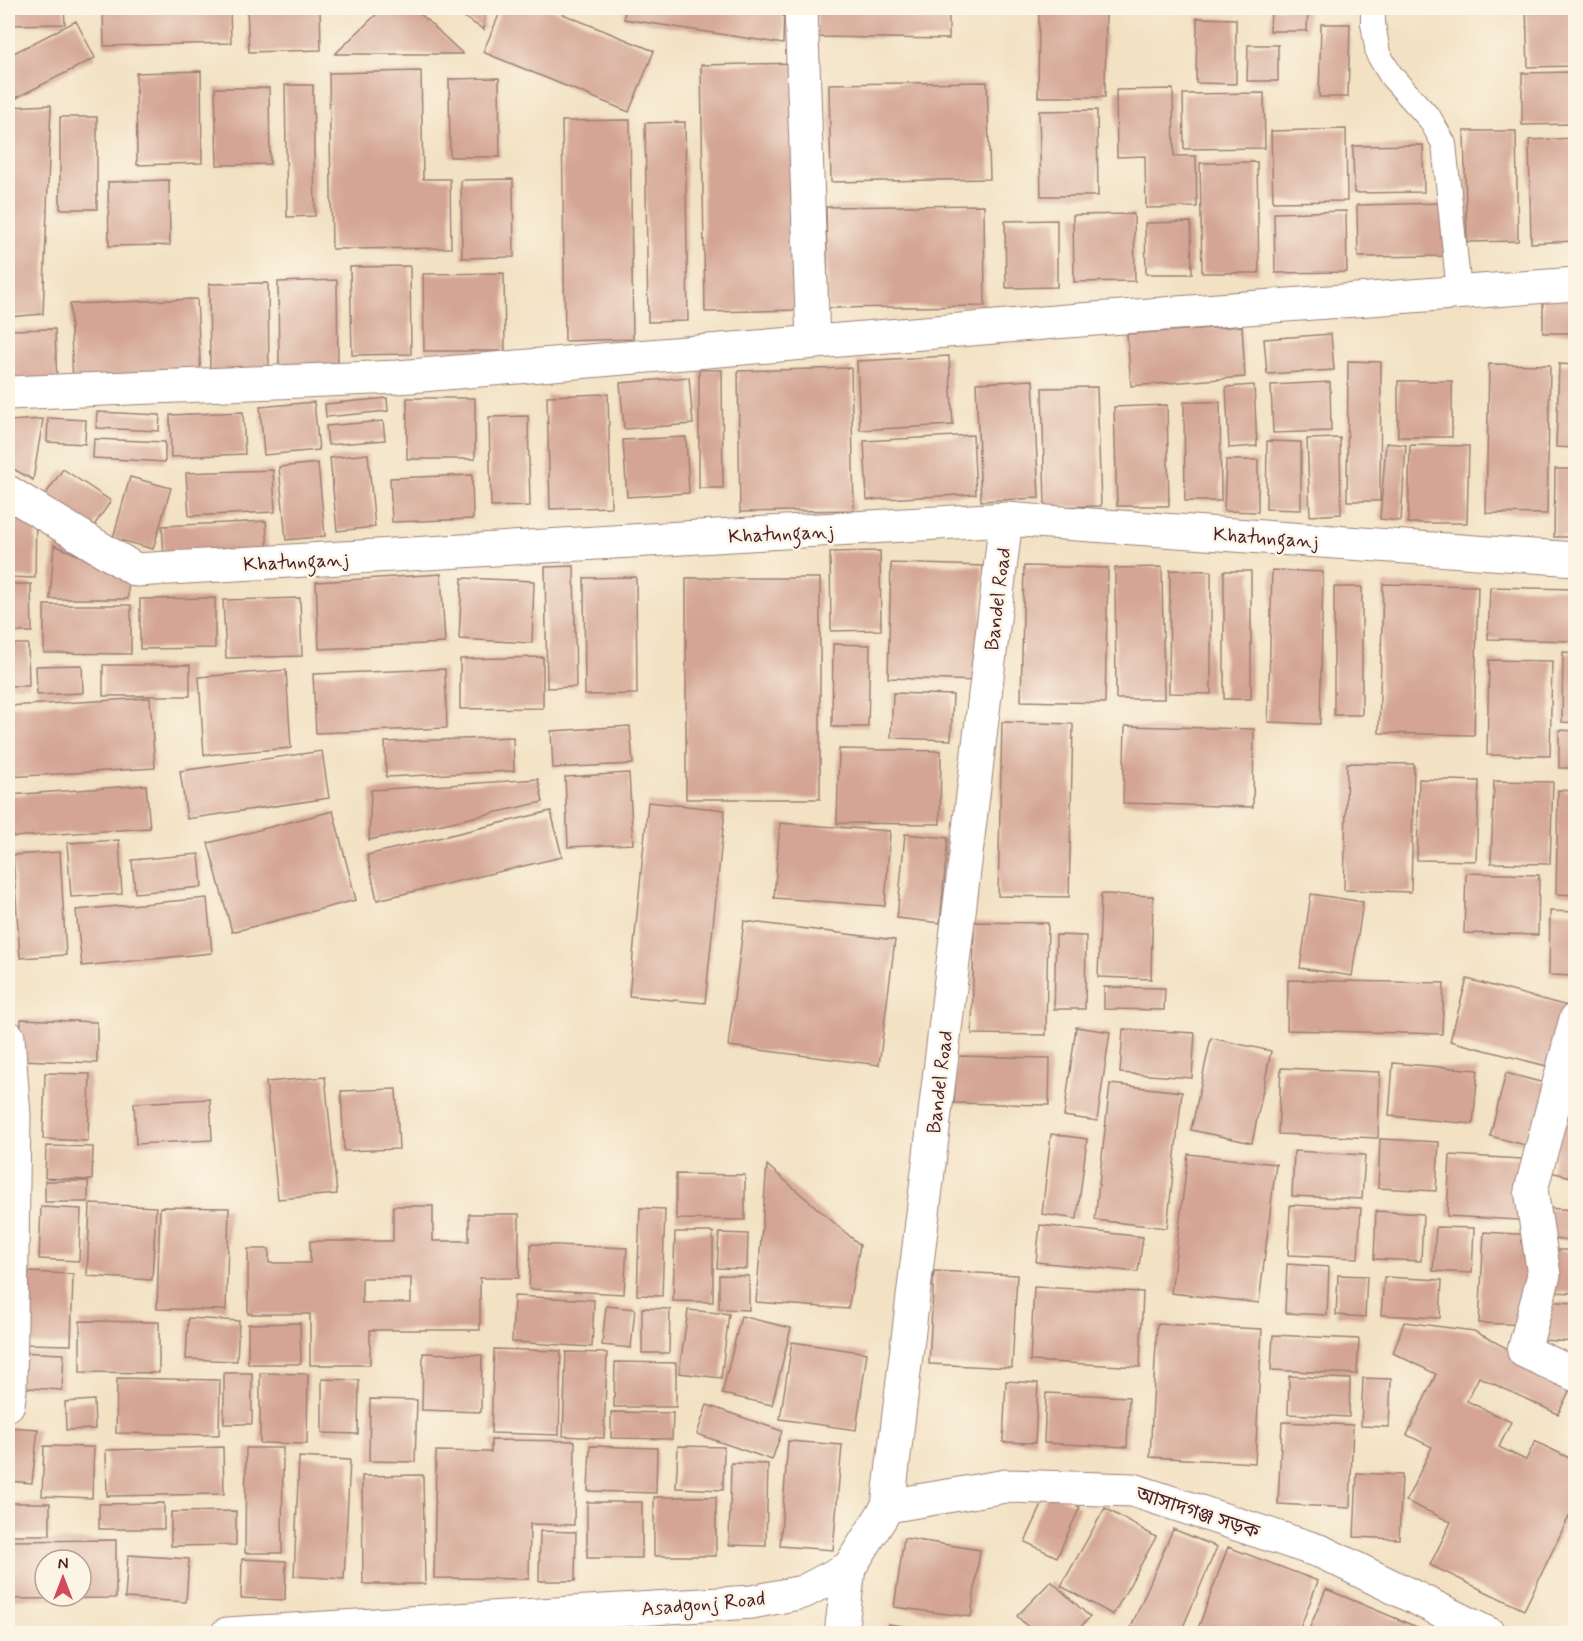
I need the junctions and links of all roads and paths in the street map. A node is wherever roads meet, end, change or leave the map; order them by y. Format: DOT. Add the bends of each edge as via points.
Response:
graph roads {
  1 [pos="801,8"];
  2 [pos="1374,8"];
  3 [pos="1575,284"];
  4 [pos="1459,292"];
  5 [pos="813,342"];
  6 [pos="8,393"];
  7 [pos="8,492"];
  8 [pos="1006,519"];
  9 [pos="1575,559"];
  10 [pos="1575,1019"];
  11 [pos="8,1037"];
  12 [pos="1575,1376"];
  13 [pos="8,1404"];
  14 [pos="888,1506"];
  15 [pos="849,1568"];
  16 [pos="227,1634"];
  17 [pos="841,1634"];
  18 [pos="1489,1634"];
  1 -- 5 [label="street"];
  2 -- 4 [label="lane" via="1378,54 1392,77 1430,118 1444,144"];
  3 -- 4 [label="street"];
  4 -- 5 [label="street"];
  5 -- 6 [label="street" via="398,377"];
  7 -- 8 [label="street, Khatunganj" via="136,570"];
  8 -- 9 [label="street, Khatunganj"];
  8 -- 14 [label="street, Bandel Road"];
  10 -- 12 [label="street" via="1532,1190 1544,1275 1524,1351"];
  11 -- 13 [label="street" via="14,1115"];
  14 -- 15 [label="street, Bandel Road"];
  14 -- 18 [label="street, আসাদগঞ্জ সড়ক" via="1006,1486 1133,1490 1322,1552"];
  15 -- 16 [label="street, Asadgonj Road" via="803,1592 752,1602"];
  15 -- 17 [label="street, Bandel Road"];
}
